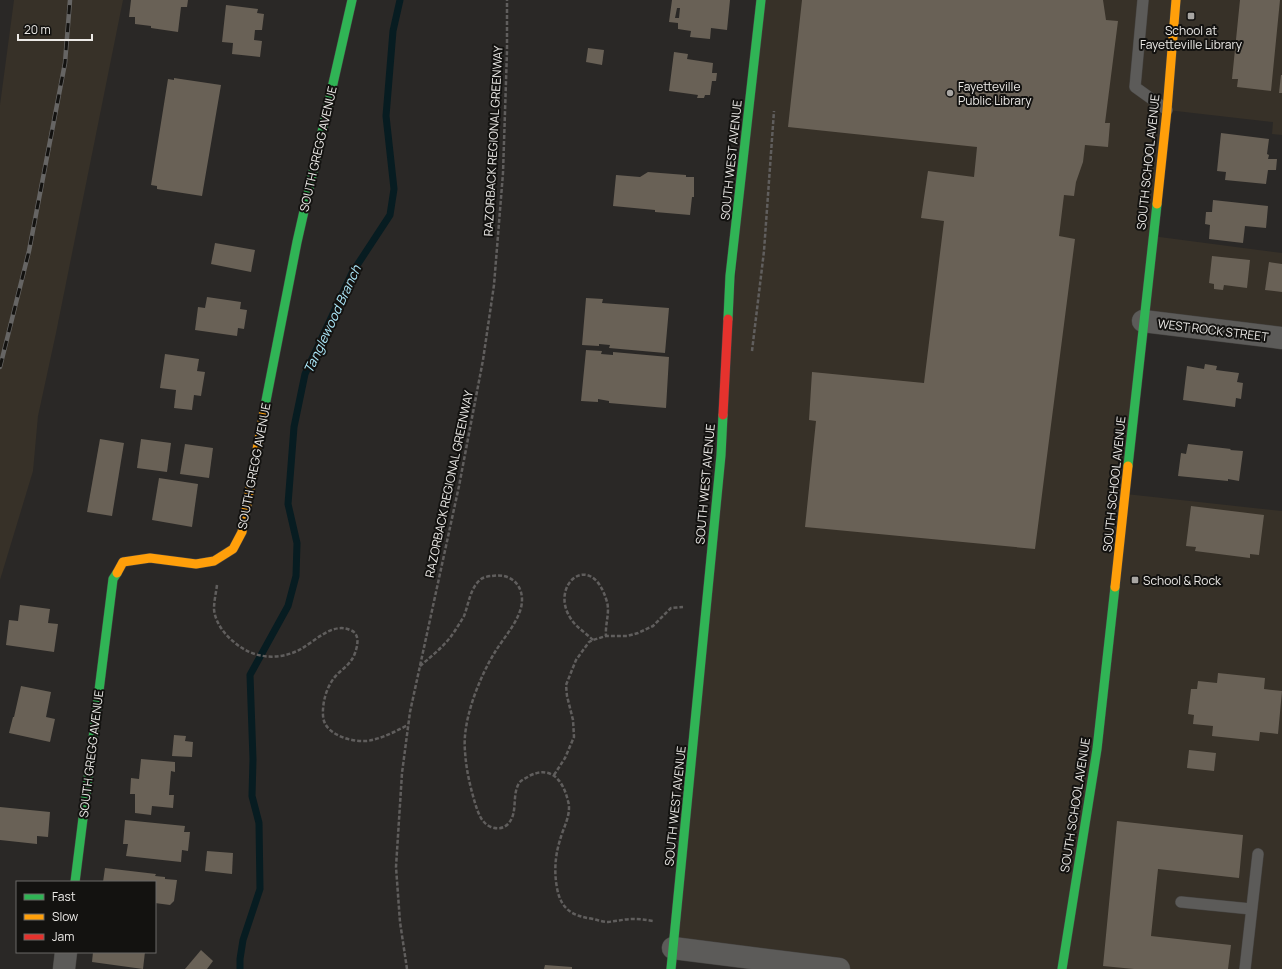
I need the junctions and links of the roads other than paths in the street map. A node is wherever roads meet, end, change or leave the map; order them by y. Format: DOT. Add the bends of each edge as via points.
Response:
graph roads {
  1 [pos="352,0"];
  2 [pos="761,0"];
  3 [pos="1144,0"];
  4 [pos="1176,0"];
  5 [pos="1167,110"];
  6 [pos="1143,321"];
  7 [pos="1282,338"];
  8 [pos="1258,854"];
  9 [pos="75,881"];
  10 [pos="1181,902"];
  11 [pos="1251,909"];
  12 [pos="66,953"];
  13 [pos="672,959"];
  14 [pos="64,969"];
  15 [pos="839,969"];
  16 [pos="1062,969"];
  17 [pos="1245,969"];
  1 -- 9 [label="street, SOUTH GREGG AVENUE" via="297,242 242,532 233,549 218,559 196,564 150,558 124,562 113,579"];
  2 -- 13 [label="street, SOUTH WEST AVENUE" via="730,276 721,456"];
  3 -- 5 [label="lane" via="1135,87"];
  4 -- 5 [label="street, SOUTH SCHOOL AVENUE"];
  5 -- 6 [label="street, SOUTH SCHOOL AVENUE"];
  6 -- 7 [label="street, WEST ROCK STREET"];
  6 -- 16 [label="street, SOUTH SCHOOL AVENUE" via="1097,749"];
  8 -- 11 [label="lane"];
  10 -- 11 [label="lane"];
  11 -- 17 [label="lane"];
  12 -- 14 [label="street"];
  13 -- 15 [label="street"];
}
